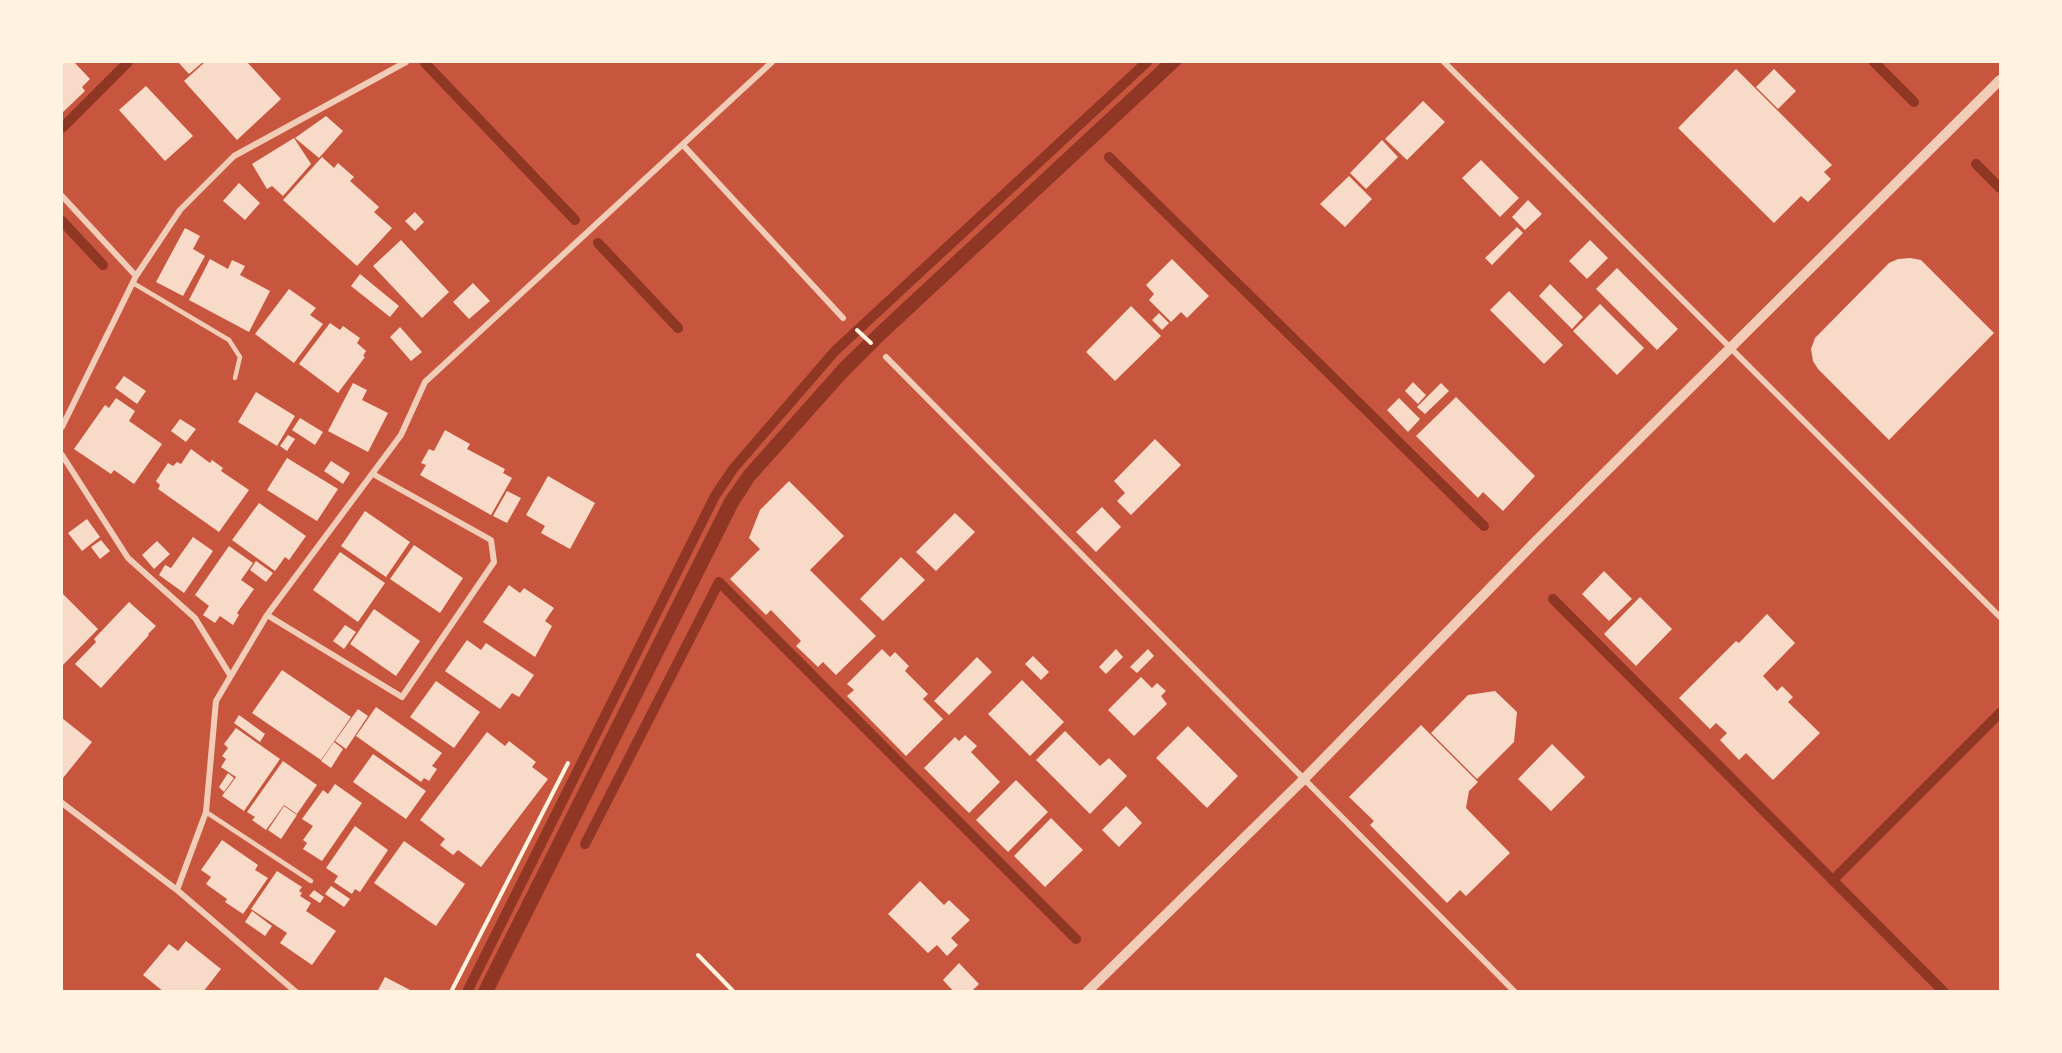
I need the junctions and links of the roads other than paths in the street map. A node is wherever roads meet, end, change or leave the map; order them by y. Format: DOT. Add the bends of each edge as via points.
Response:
graph roads {
  1 [pos="406,62"];
  2 [pos="772,62"];
  3 [pos="1444,62"];
  4 [pos="2001,80"];
  5 [pos="683,145"];
  6 [pos="62,196"];
  7 [pos="136,276"];
  8 [pos="133,283"];
  9 [pos="843,318"];
  10 [pos="1730,347"];
  11 [pos="886,357"];
  12 [pos="235,378"];
  13 [pos="62,427"];
  14 [pos="62,455"];
  15 [pos="373,474"];
  16 [pos="267,615"];
  17 [pos="2001,617"];
  18 [pos="230,675"];
  19 [pos="1304,779"];
  20 [pos="62,802"];
  21 [pos="206,812"];
  22 [pos="311,881"];
  23 [pos="177,890"];
  24 [pos="296,992"];
  25 [pos="1087,992"];
  26 [pos="1515,992"];
  1 -- 7 [label="street" via="234,156 180,210"];
  2 -- 5 [label="street"];
  3 -- 10 [label="street"];
  4 -- 10 [label="street"];
  5 -- 9 [label="street"];
  5 -- 15 [label="street" via="425,382 401,435"];
  6 -- 7 [label="street"];
  7 -- 8 [label="street"];
  8 -- 12 [label="lane" via="229,340 240,357"];
  8 -- 13 [label="street"];
  10 -- 17 [label="street"];
  10 -- 19 [label="street"];
  11 -- 19 [label="street"];
  14 -- 18 [label="street" via="128,558 195,618"];
  15 -- 16 [label="street"];
  15 -- 16 [label="street" via="491,540 494,562 402,697"];
  16 -- 18 [label="street"];
  18 -- 21 [label="street" via="216,700"];
  19 -- 25 [label="street"];
  19 -- 26 [label="street"];
  20 -- 23 [label="street"];
  21 -- 22 [label="lane"];
  21 -- 23 [label="street"];
  23 -- 24 [label="street"];
}
